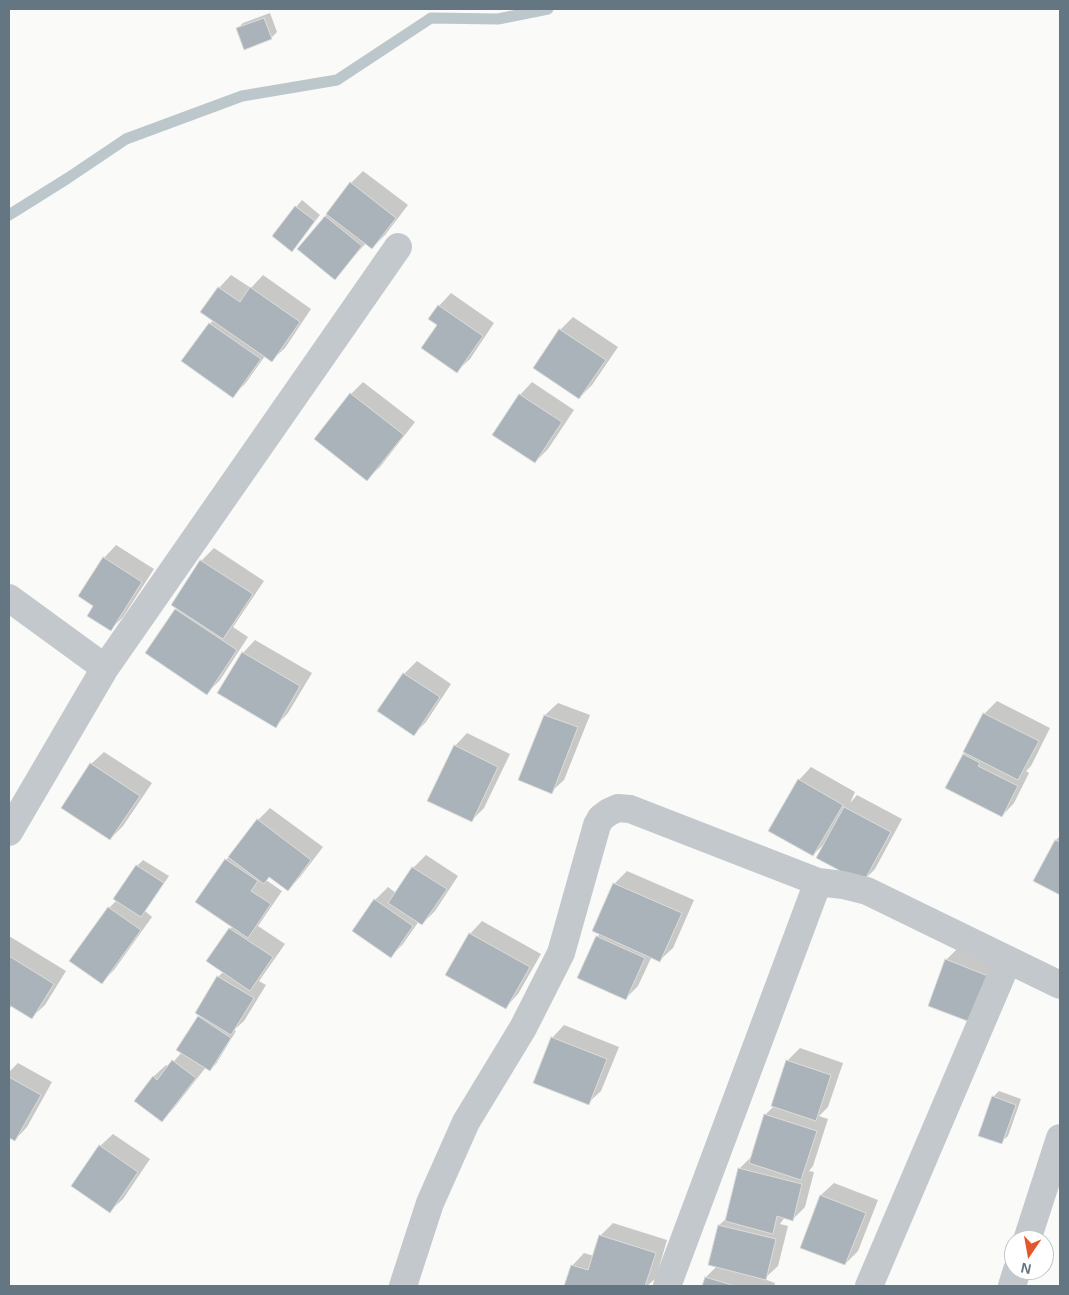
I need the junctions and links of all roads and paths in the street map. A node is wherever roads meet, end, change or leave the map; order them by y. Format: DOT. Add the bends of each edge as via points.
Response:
graph roads {
  1 [pos="398,247"];
  2 [pos="9,598"];
  3 [pos="105,668"];
  4 [pos="9,832"];
  5 [pos="818,882"];
  6 [pos="1008,960"];
  7 [pos="1060,985"];
  8 [pos="1060,1138"];
  9 [pos="1030,1230"];
  10 [pos="403,1286"];
  11 [pos="667,1286"];
  12 [pos="869,1286"];
  1 -- 3 [label="street"];
  2 -- 3 [label="street"];
  3 -- 4 [label="street"];
  5 -- 6 [label="street" via="843,884 867,892"];
  5 -- 10 [label="street" via="630,809 618,808 601,818 561,953 523,1028 466,1122 430,1203"];
  5 -- 11 [label="street"];
  6 -- 7 [label="street"];
  6 -- 12 [label="street"];
  8 -- 9 [label="street"];
}
